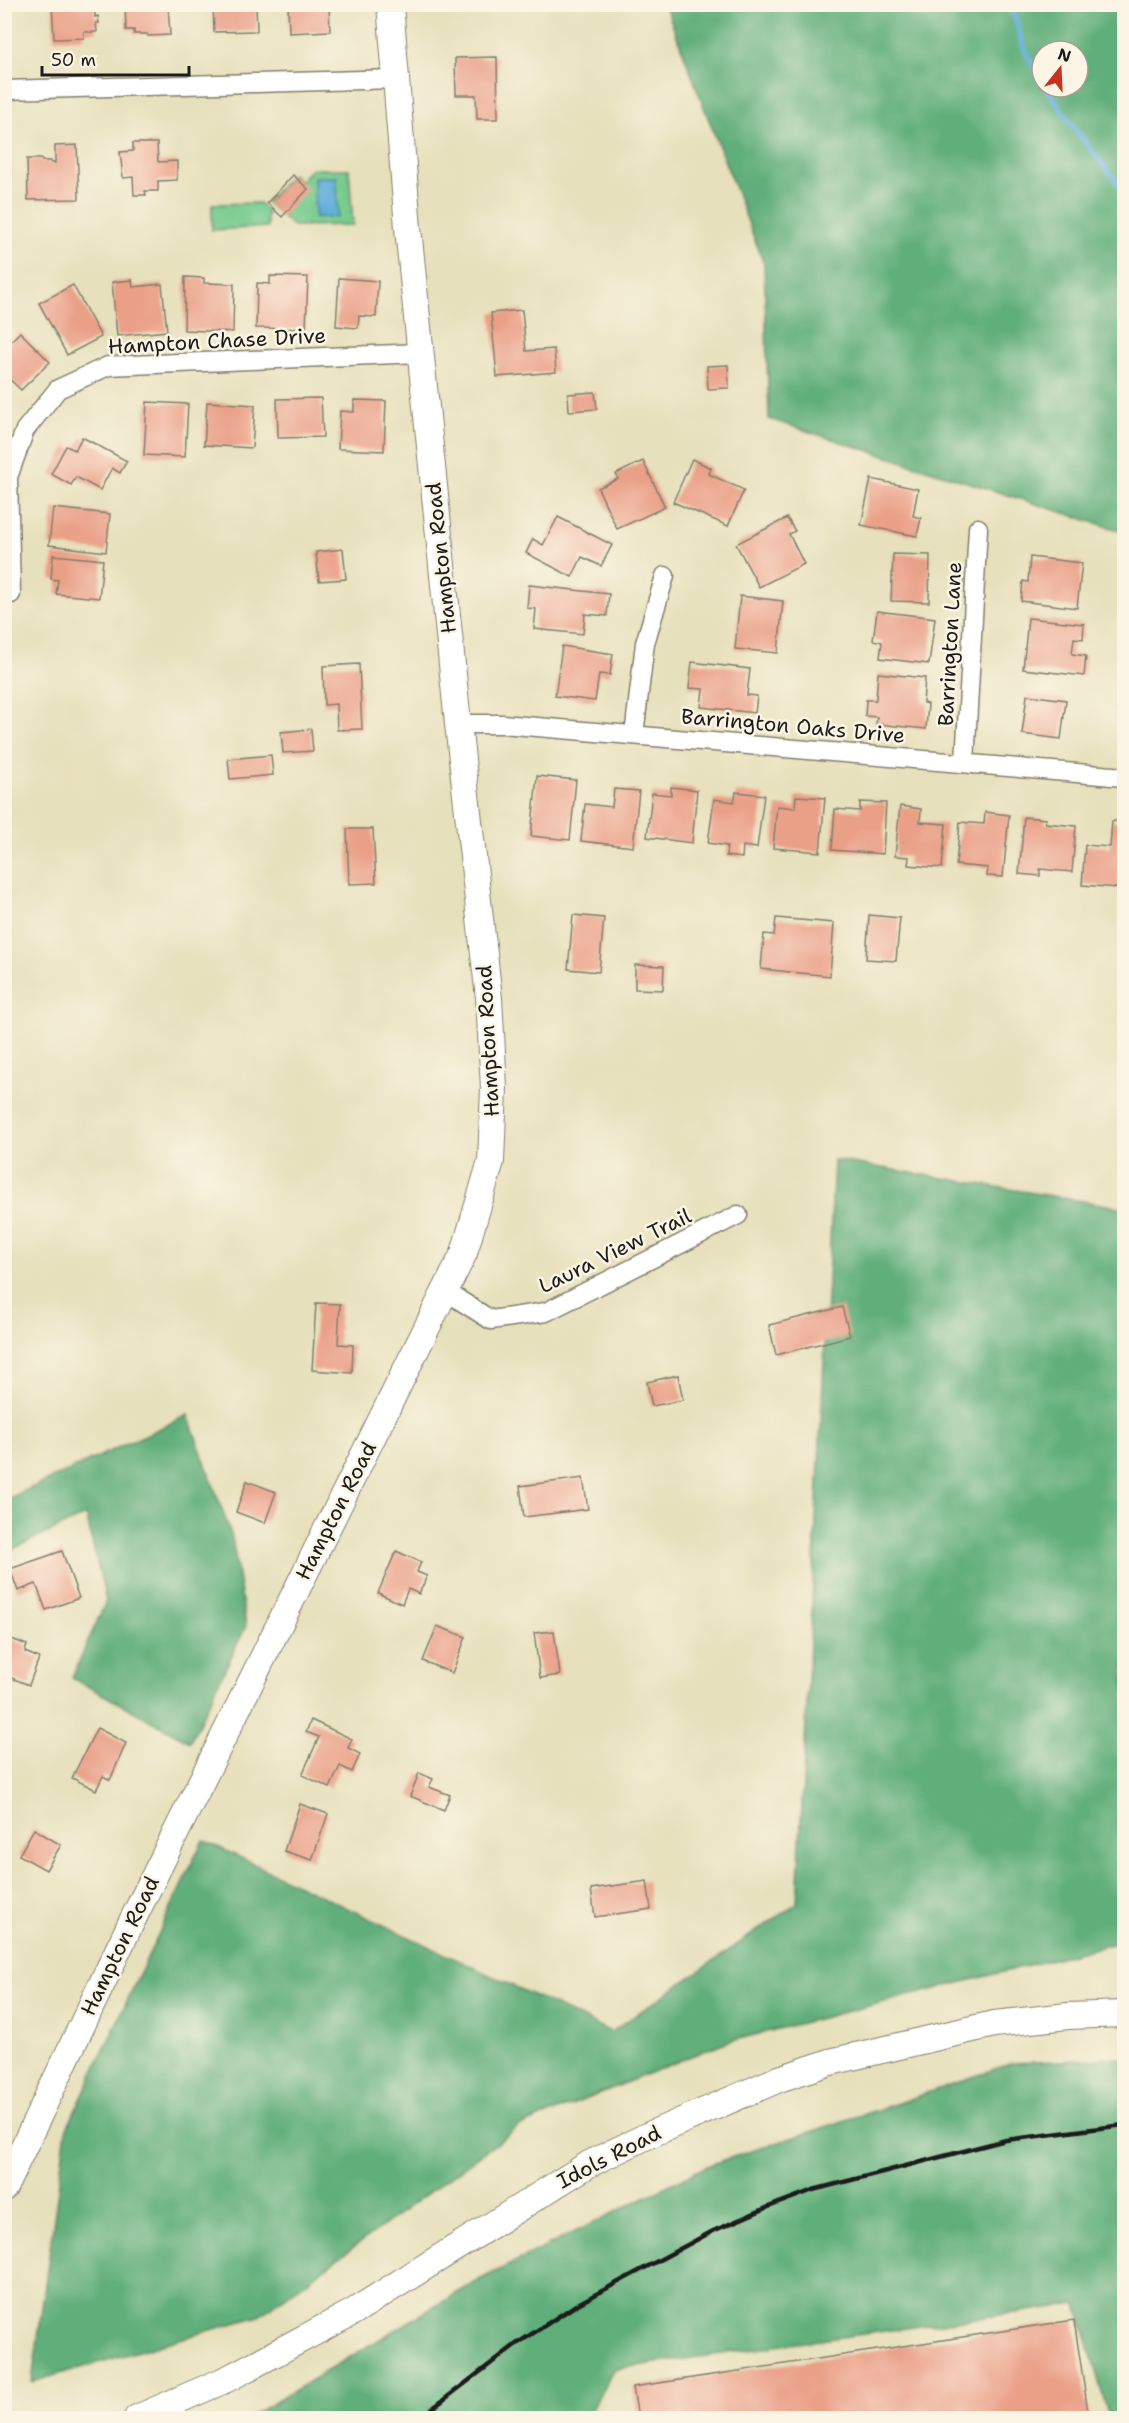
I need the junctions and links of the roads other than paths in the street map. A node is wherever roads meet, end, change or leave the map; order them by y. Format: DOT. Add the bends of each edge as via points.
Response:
graph roads {
  1 [pos="390,4"];
  2 [pos="397,79"];
  3 [pos="4,90"];
  4 [pos="422,353"];
  5 [pos="978,528"];
  6 [pos="665,576"];
  7 [pos="11,594"];
  8 [pos="458,724"];
  9 [pos="634,735"];
  10 [pos="966,762"];
  11 [pos="1125,777"];
  12 [pos="738,1215"];
  13 [pos="446,1291"];
  14 [pos="1125,2014"];
  15 [pos="4,2188"];
  16 [pos="137,2418"];
  1 -- 2 [label="main road, Hampton Road"];
  2 -- 3 [label="street"];
  2 -- 4 [label="main road, Hampton Road"];
  4 -- 7 [label="street, Hampton Chase Drive" via="108,366 58,389 25,430 8,477"];
  4 -- 8 [label="main road, Hampton Road"];
  5 -- 10 [label="street, Barrington Lane"];
  6 -- 9 [label="street" via="645,643"];
  8 -- 9 [label="street, Barrington Oaks Drive"];
  8 -- 13 [label="main road, Hampton Road" via="489,998 495,1088 491,1161 464,1253"];
  9 -- 10 [label="street, Barrington Oaks Drive"];
  10 -- 11 [label="street, Barrington Oaks Drive"];
  12 -- 13 [label="street, Laura View Trail" via="546,1312 491,1320"];
  13 -- 15 [label="main road, Hampton Road" via="130,1925"];
  14 -- 16 [label="main road, Idols Road" via="993,2024 830,2062 779,2079 589,2164 353,2312 227,2379"];
}
